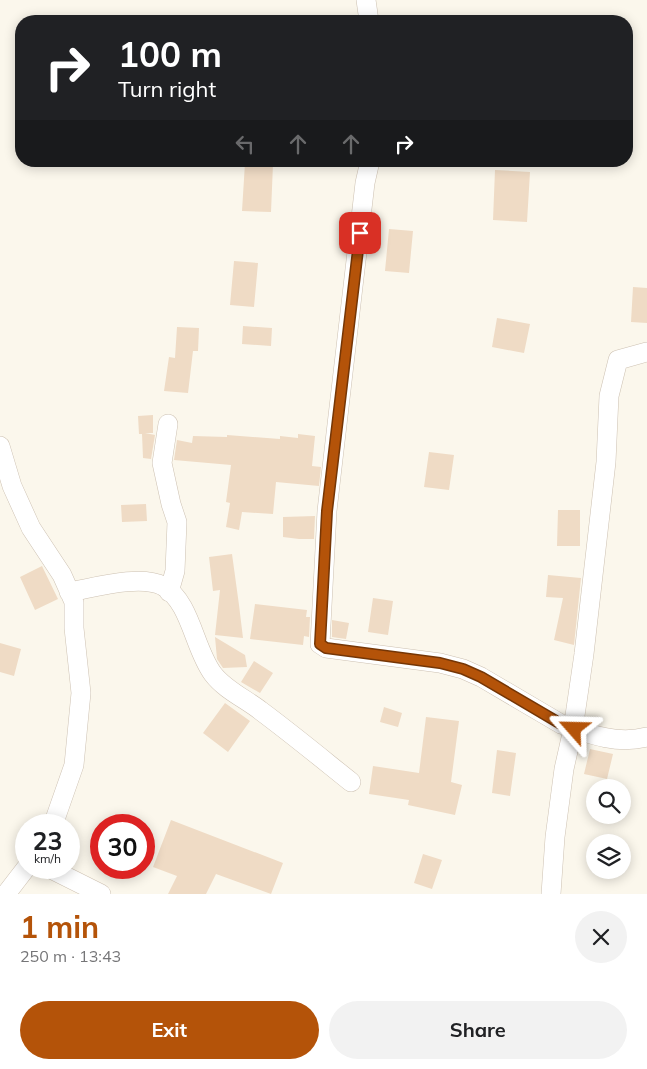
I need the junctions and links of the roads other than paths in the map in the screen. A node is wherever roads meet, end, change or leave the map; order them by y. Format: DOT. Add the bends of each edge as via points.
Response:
graph roads {
  1 [pos="366,0"];
  2 [pos="368,15"];
  3 [pos="369,167"];
  4 [pos="647,352"];
  5 [pos="168,424"];
  6 [pos="2,458"];
  7 [pos="69,592"];
  8 [pos="169,592"];
  9 [pos="574,729"];
  10 [pos="647,737"];
  11 [pos="351,782"];
  12 [pos="57,814"];
  13 [pos="18,879"];
  14 [pos="71,879"];
  15 [pos="6,894"];
  16 [pos="101,894"];
  17 [pos="551,894"];
  1 -- 2 [label="street"];
  3 -- 9 [label="street" via="327,511 320,644 326,648 463,669"];
  4 -- 9 [label="street" via="618,360 609,396 606,462"];
  5 -- 8 [label="street" via="162,463 177,522 175,571"];
  6 -- 7 [label="street" via="31,528 62,575"];
  7 -- 8 [label="street" via="120,582 162,586"];
  7 -- 12 [label="street" via="74,602 81,693 74,765"];
  8 -- 11 [label="street" via="179,600 204,661 214,675"];
  9 -- 10 [label="street" via="618,740"];
  9 -- 17 [label="street" via="564,769"];
  13 -- 15 [label="street"];
  14 -- 16 [label="street"];
}
